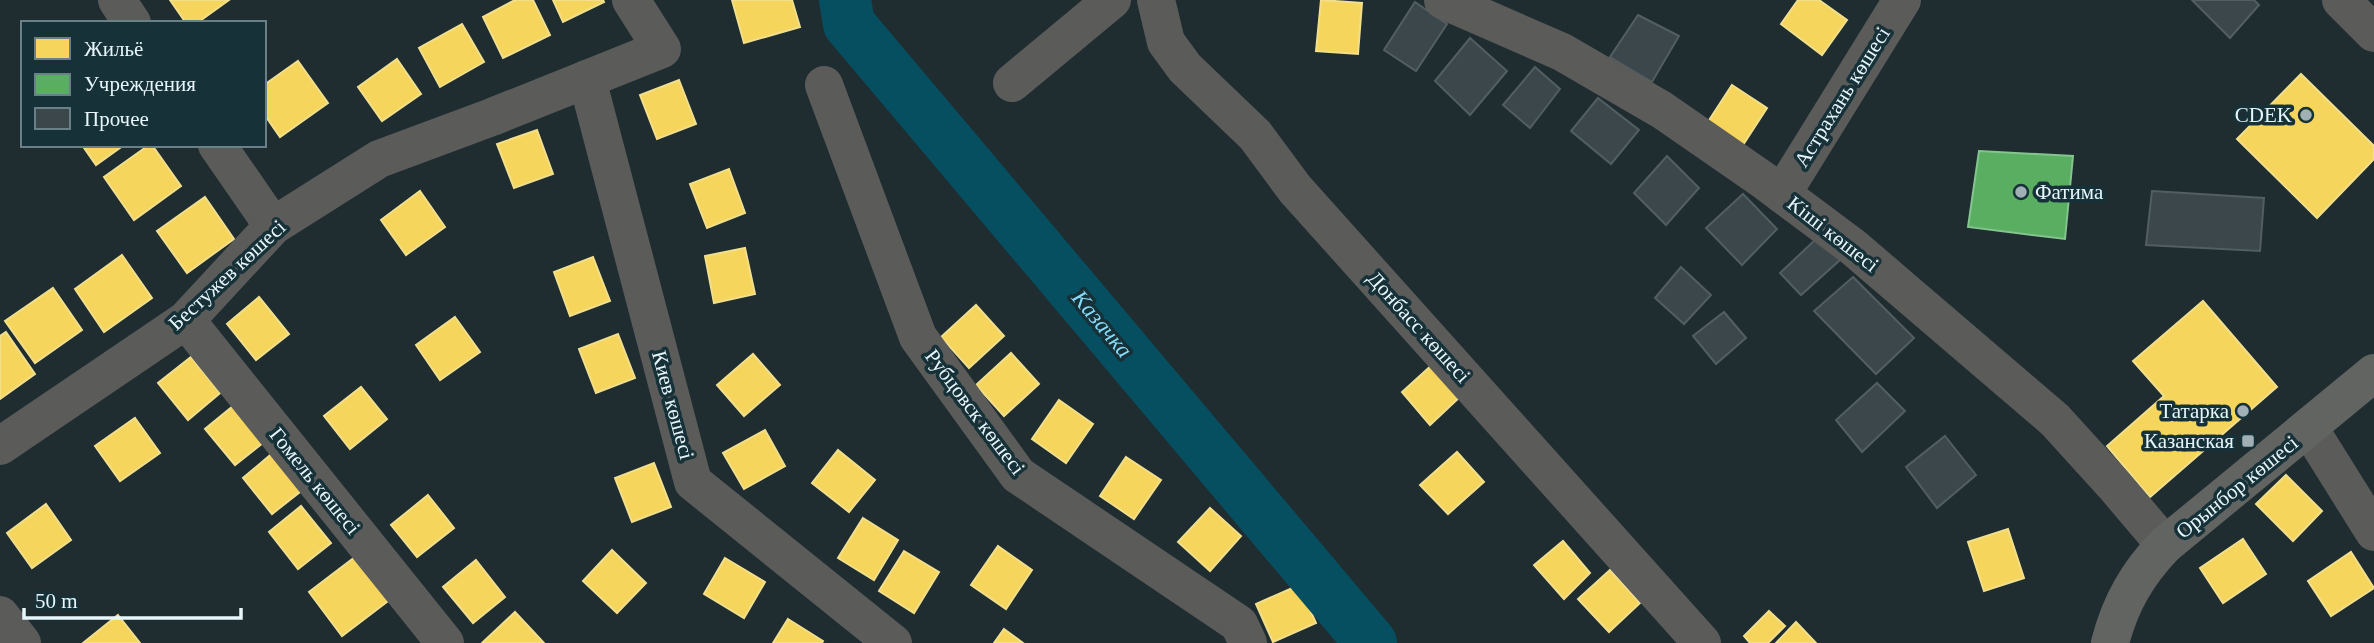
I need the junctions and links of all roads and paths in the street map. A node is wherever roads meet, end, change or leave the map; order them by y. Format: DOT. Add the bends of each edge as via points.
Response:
graph roads {
  1 [pos="117,0"];
  2 [pos="631,0"];
  3 [pos="1112,0"];
  4 [pos="1156,0"];
  5 [pos="1443,0"];
  6 [pos="1902,0"];
  7 [pos="2341,0"];
  8 [pos="131,21"];
  9 [pos="2374,33"];
  10 [pos="587,79"];
  11 [pos="1012,83"];
  12 [pos="824,85"];
  13 [pos="218,147"];
  14 [pos="1782,194"];
  15 [pos="273,226"];
  16 [pos="186,320"];
  17 [pos="2374,373"];
  18 [pos="2309,428"];
  19 [pos="0,446"];
  20 [pos="2374,532"];
  21 [pos="2165,545"];
  22 [pos="0,615"];
  23 [pos="2113,629"];
  24 [pos="877,638"];
  25 [pos="22,643"];
  26 [pos="445,643"];
  27 [pos="1248,643"];
  28 [pos="1702,643"];
  1 -- 8 [label="street"];
  2 -- 10 [label="street, Бестужев көшесі" via="663,49"];
  3 -- 11 [label="street"];
  4 -- 28 [label="street, Донбасс көшесі" via="1166,42 1185,68 1255,135 1295,189"];
  5 -- 14 [label="street, Кіші көшесі" via="1573,59 1662,110"];
  6 -- 14 [label="street, Астрахань көшесі"];
  7 -- 9 [label="street"];
  10 -- 15 [label="street, Бестужев көшесі" via="379,159"];
  10 -- 24 [label="street, Киев көшесі" via="693,482"];
  12 -- 27 [label="street, Рубцовск көшесі" via="918,337 1018,475 1239,624"];
  13 -- 15 [label="street"];
  14 -- 21 [label="street, Кіші көшесі" via="1853,247 2055,420"];
  15 -- 16 [label="street, Бестужев көшесі"];
  16 -- 19 [label="street, Бестужев көшесі"];
  16 -- 26 [label="street, Гомель көшесі"];
  17 -- 18 [label="main road, Орынбор көшесі"];
  18 -- 20 [label="street"];
  18 -- 21 [label="main road, Орынбор көшесі"];
  21 -- 23 [label="main road, Орынбор көшесі" via="2132,586"];
  22 -- 25 [label="street"];
}
